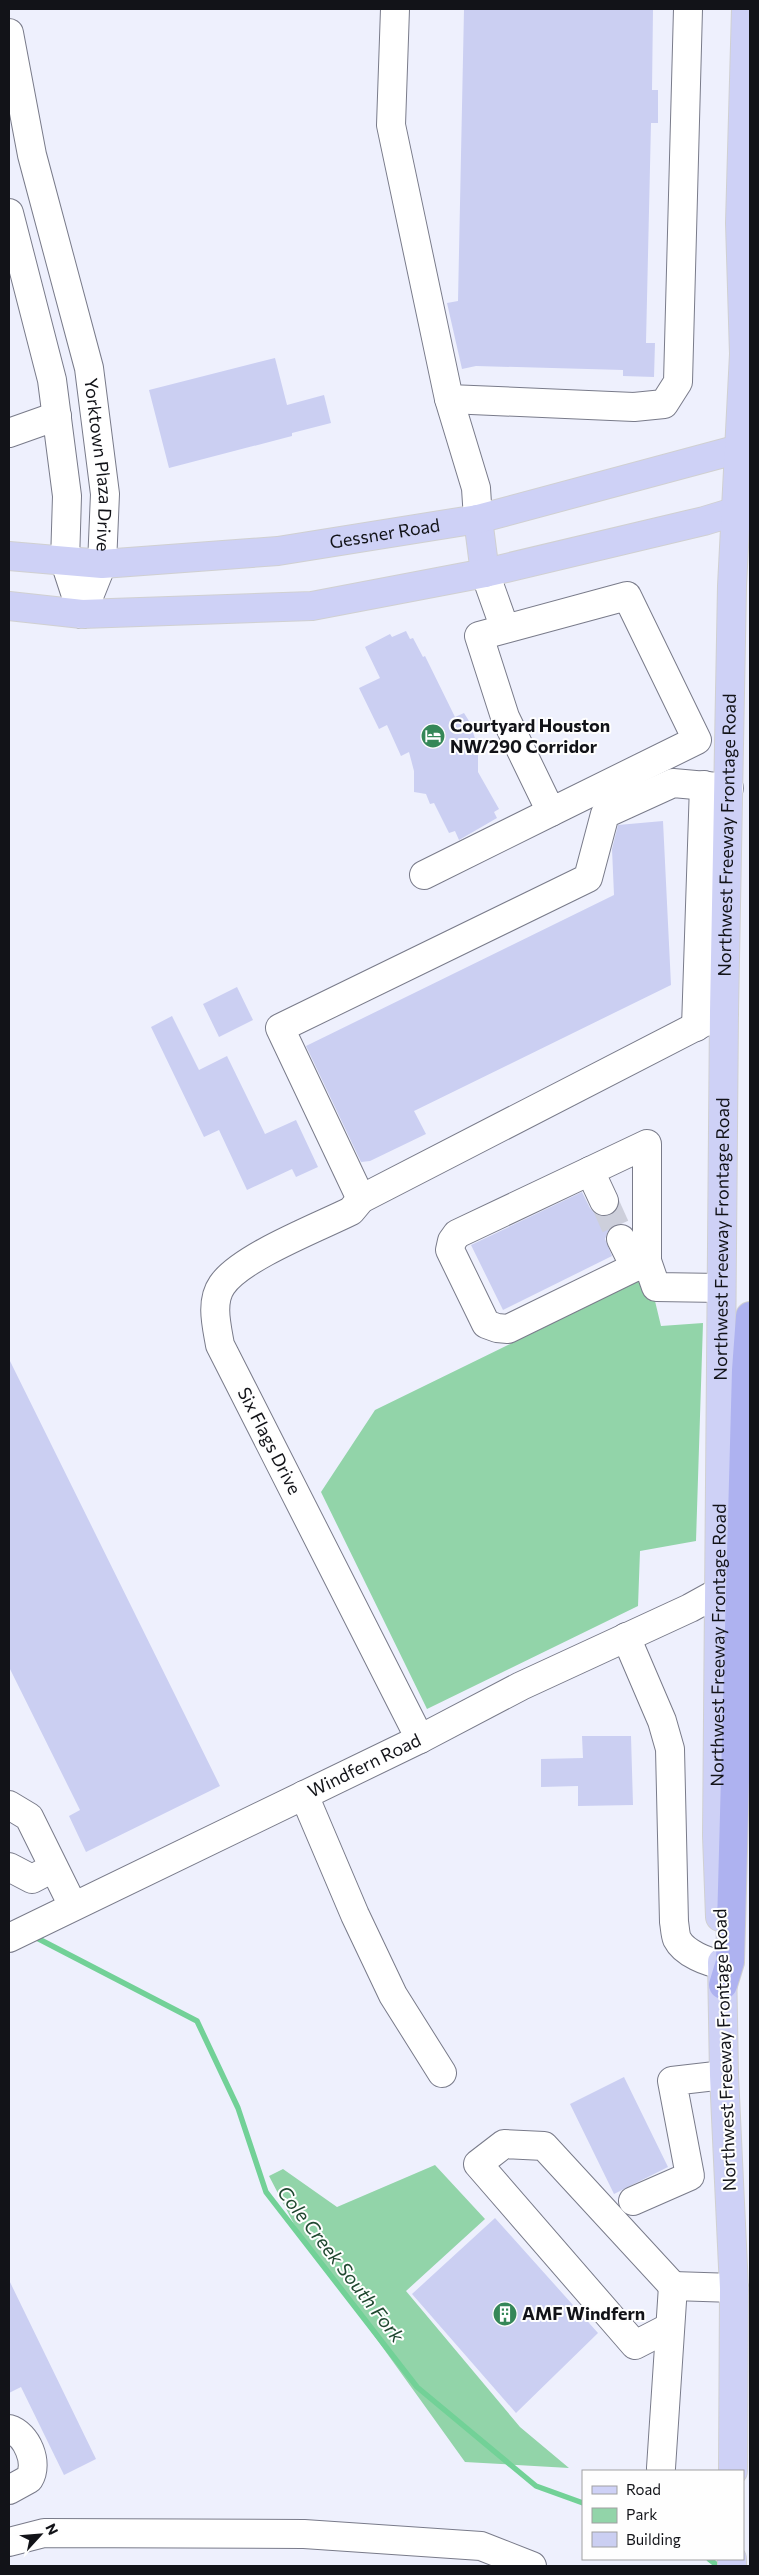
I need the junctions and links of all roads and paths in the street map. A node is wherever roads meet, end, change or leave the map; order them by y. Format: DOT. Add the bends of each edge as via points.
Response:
graph roads {
  1 [pos="395,9"];
  2 [pos="688,9"];
  3 [pos="746,9"];
  4 [pos="9,33"];
  5 [pos="48,218"];
  6 [pos="10,223"];
  7 [pos="747,356"];
  8 [pos="448,398"];
  9 [pos="57,416"];
  10 [pos="9,434"];
  11 [pos="745,447"];
  12 [pos="743,509"];
  13 [pos="478,518"];
  14 [pos="9,556"];
  15 [pos="65,562"];
  16 [pos="102,564"];
  17 [pos="485,573"];
  18 [pos="741,579"];
  19 [pos="9,606"];
  20 [pos="82,614"];
  21 [pos="504,629"];
  22 [pos="716,787"];
  23 [pos="550,812"];
  24 [pos="424,876"];
  25 [pos="724,1012"];
  26 [pos="696,1027"];
  27 [pos="590,1172"];
  28 [pos="361,1199"];
  29 [pos="604,1201"];
  30 [pos="621,1239"];
  31 [pos="641,1264"];
  32 [pos="721,1288"];
  33 [pos="750,1316"];
  34 [pos="719,1592"];
  35 [pos="626,1637"];
  36 [pos="420,1739"];
  37 [pos="304,1795"];
  38 [pos="9,1805"];
  39 [pos="9,1867"];
  40 [pos="53,1868"];
  41 [pos="73,1906"];
  42 [pos="10,1937"];
  43 [pos="722,1975"];
  44 [pos="442,2073"];
  45 [pos="724,2075"];
  46 [pos="633,2201"];
  47 [pos="673,2286"];
  48 [pos="734,2288"];
  49 [pos="670,2327"];
  50 [pos="9,2429"];
  51 [pos="661,2468"];
  52 [pos="733,2470"];
  53 [pos="9,2490"];
  54 [pos="9,2542"];
  55 [pos="532,2566"];
  1 -- 8 [label="street" via="391,125"];
  2 -- 8 [label="street" via="678,382 664,404 634,407"];
  3 -- 7 [label="main road, Northwest Freeway Frontage Road" via="740,223"];
  4 -- 5 [label="street, Yorktown Plaza Drive" via="32,155"];
  5 -- 6 [label="street"];
  5 -- 16 [label="street, Yorktown Plaza Drive" via="89,368 105,494"];
  6 -- 9 [label="street, Yorktown Plaza Drive" via="52,380"];
  7 -- 11 [label="main road, Northwest Freeway Frontage Road"];
  8 -- 13 [label="street" via="476,488"];
  9 -- 10 [label="street"];
  9 -- 15 [label="street, Yorktown Plaza Drive" via="68,496"];
  11 -- 12 [label="main road, Northwest Freeway Frontage Road"];
  11 -- 13 [label="main road, Gessner Road"];
  12 -- 17 [label="main road"];
  12 -- 18 [label="main road, Northwest Freeway Frontage Road"];
  13 -- 16 [label="main road, Gessner Road" via="278,551"];
  13 -- 17 [label="main road"];
  14 -- 15 [label="main road, Gessner Road"];
  15 -- 16 [label="main road, Gessner Road"];
  15 -- 20 [label="street, Yorktown Plaza Drive"];
  16 -- 20 [label="street, Yorktown Plaza Drive"];
  17 -- 20 [label="main road" via="312,606"];
  17 -- 21 [label="street"];
  18 -- 22 [label="main road, Northwest Freeway Frontage Road"];
  19 -- 20 [label="main road"];
  21 -- 23 [label="street" via="479,636 505,717"];
  21 -- 23 [label="street" via="628,596 696,740"];
  22 -- 25 [label="main road, Northwest Freeway Frontage Road"];
  22 -- 26 [label="street"];
  22 -- 28 [label="street" via="673,783 604,814 588,878 280,1028"];
  23 -- 24 [label="street"];
  25 -- 26 [label="street, Six Flags Drive"];
  25 -- 32 [label="main road, Northwest Freeway Frontage Road"];
  26 -- 28 [label="street, Six Flags Drive"];
  27 -- 29 [label="street"];
  27 -- 31 [label="street" via="647,1144"];
  27 -- 31 [label="street" via="457,1234 452,1241 450,1250 486,1324 508,1328"];
  28 -- 36 [label="street, Six Flags Drive" via="351,1211 240,1266 221,1286 215,1314 220,1345"];
  30 -- 31 [label="street"];
  31 -- 32 [label="street" via="656,1287"];
  32 -- 34 [label="main road, Northwest Freeway Frontage Road"];
  33 -- 43 [label="highway" via="730,1962"];
  34 -- 35 [label="street, Windfern Road"];
  34 -- 43 [label="main road, Northwest Freeway Frontage Road" via="717,1836"];
  35 -- 36 [label="street, Windfern Road"];
  35 -- 43 [label="street" via="662,1721 670,1749 677,1939 688,1950 712,1963"];
  36 -- 37 [label="street, Windfern Road"];
  37 -- 41 [label="street, Windfern Road"];
  37 -- 44 [label="street" via="393,1995"];
  38 -- 40 [label="street" via="29,1817"];
  39 -- 40 [label="street" via="32,1879"];
  40 -- 41 [label="street"];
  41 -- 42 [label="street, Windfern Road"];
  43 -- 45 [label="main road, Northwest Freeway Frontage Road"];
  45 -- 46 [label="street" via="672,2081 690,2176"];
  45 -- 48 [label="main road, Northwest Freeway Frontage Road"];
  47 -- 48 [label="street"];
  47 -- 49 [label="street"];
  47 -- 49 [label="street" via="544,2146 504,2144 478,2164 635,2345"];
  48 -- 52 [label="main road, Northwest Freeway Frontage Road"];
  49 -- 51 [label="street"];
  50 -- 53 [label="street" via="25,2441 33,2467 29,2479"];
  54 -- 55 [label="street" via="44,2533 304,2534 481,2546"];
}
